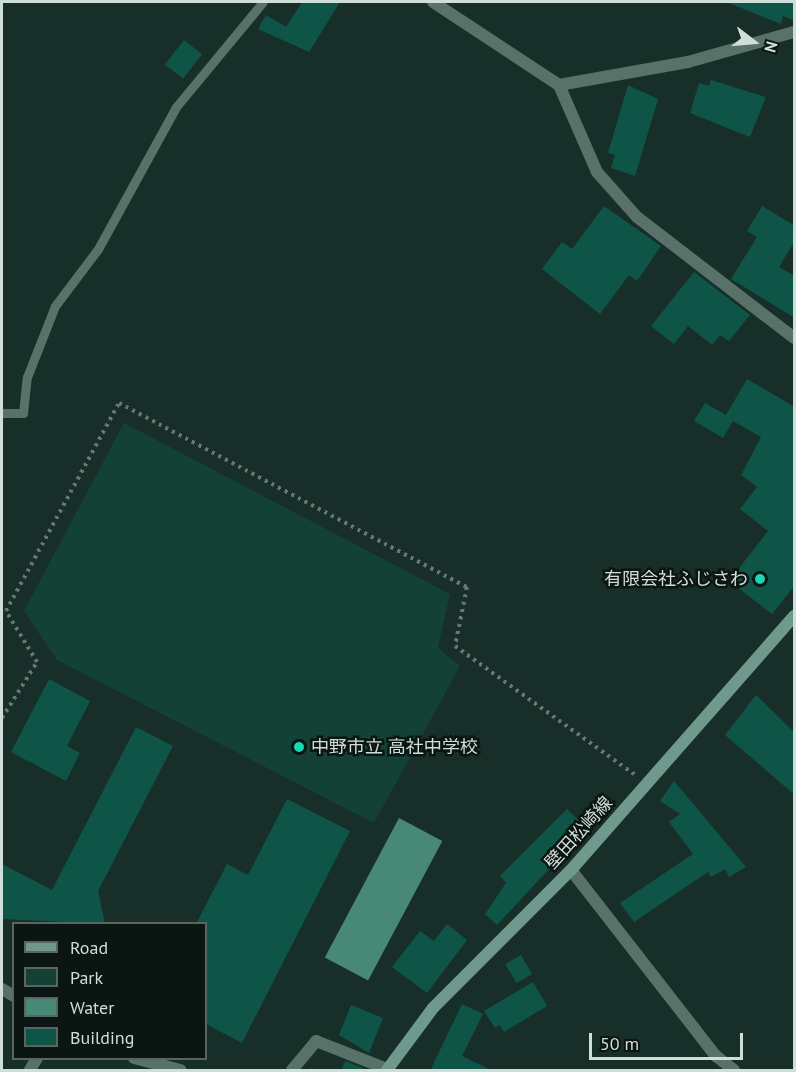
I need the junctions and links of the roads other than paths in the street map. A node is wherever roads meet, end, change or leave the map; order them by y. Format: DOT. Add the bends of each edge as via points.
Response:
graph roads {
  1 [pos="262,2"];
  2 [pos="433,2"];
  3 [pos="795,32"];
  4 [pos="559,85"];
  5 [pos="795,338"];
  6 [pos="2,413"];
  7 [pos="795,616"];
  8 [pos="572,870"];
  9 [pos="138,1060"];
  10 [pos="387,1070"];
  11 [pos="180,1071"];
  12 [pos="292,1071"];
  13 [pos="734,1071"];
  1 -- 6 [label="lane" via="176,108 98,249 55,306 27,377 23,413"];
  2 -- 4 [label="street"];
  3 -- 4 [label="street" via="688,62"];
  4 -- 5 [label="street" via="597,172 637,217"];
  7 -- 8 [label="main road, 壁田松崎線"];
  8 -- 10 [label="main road, 壁田松崎線" via="433,1008"];
  8 -- 13 [label="street" via="716,1056"];
  9 -- 11 [label="street"];
  10 -- 12 [label="street" via="316,1041"];
}
